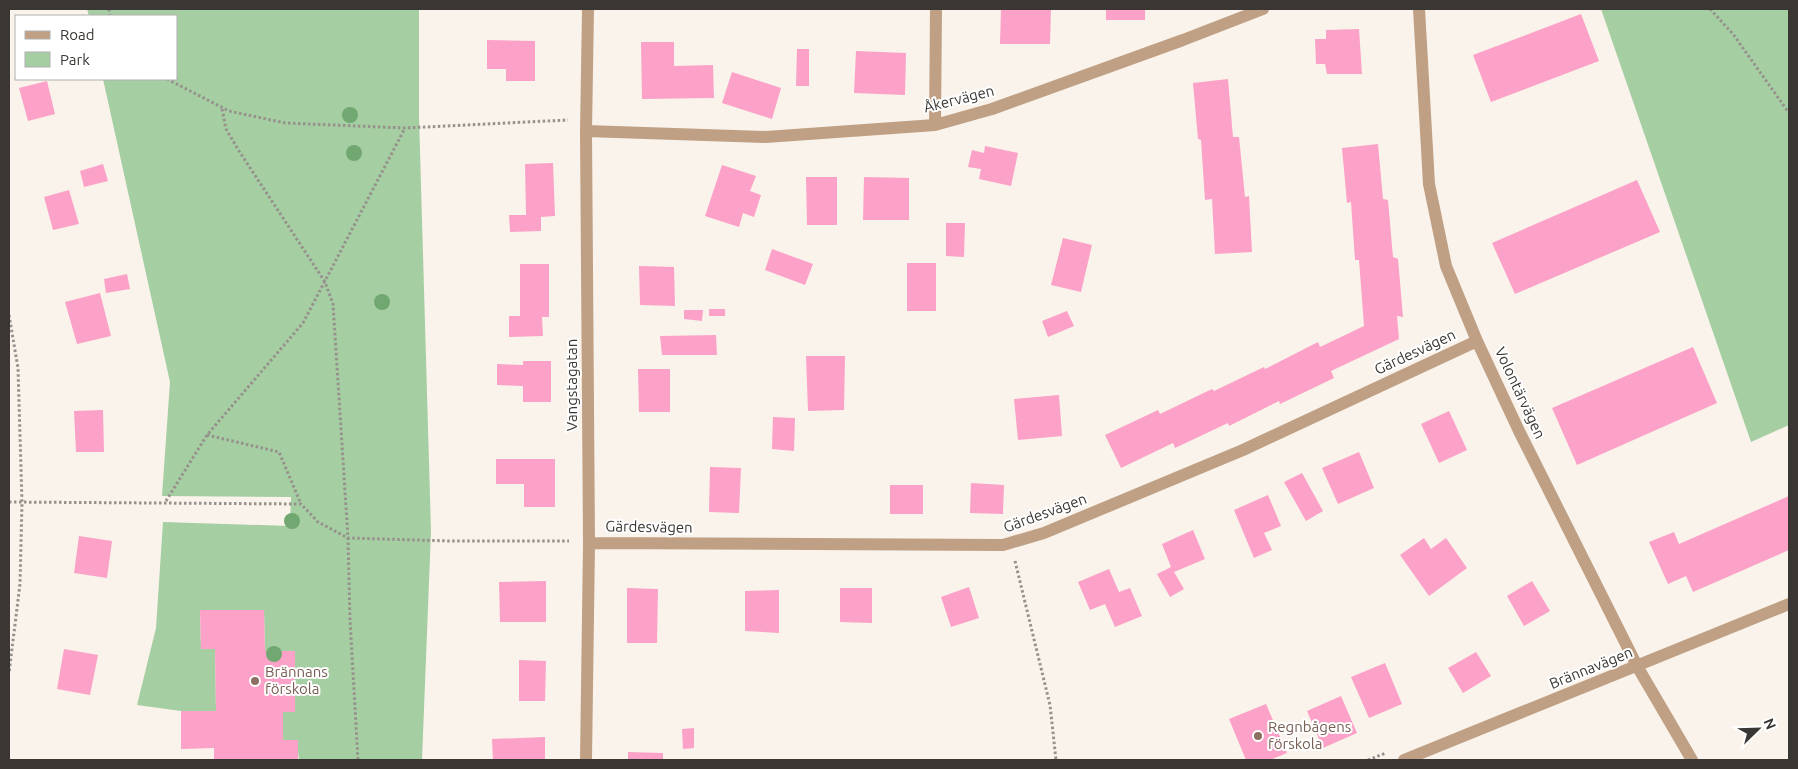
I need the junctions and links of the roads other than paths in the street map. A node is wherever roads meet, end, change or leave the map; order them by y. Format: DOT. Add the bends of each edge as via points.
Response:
graph roads {
  1 [pos="588,9"];
  2 [pos="936,9"];
  3 [pos="1263,9"];
  4 [pos="1419,9"];
  5 [pos="935,124"];
  6 [pos="586,131"];
  7 [pos="1477,341"];
  8 [pos="589,542"];
  9 [pos="1789,604"];
  10 [pos="1637,666"];
  11 [pos="586,760"];
  12 [pos="1404,760"];
  13 [pos="1692,760"];
  1 -- 6 [label="street, Vangstagatan"];
  2 -- 5 [label="street"];
  3 -- 5 [label="street, Åkervägen" via="992,109"];
  4 -- 7 [label="street, Volontärvägen" via="1429,184 1446,266"];
  5 -- 6 [label="street, Åkervägen" via="766,137"];
  6 -- 8 [label="street, Vangstagatan"];
  7 -- 8 [label="street, Gärdesvägen" via="1243,450 1044,533 1003,546"];
  7 -- 10 [label="street, Volontärvägen"];
  8 -- 11 [label="street, Vangstagatan"];
  9 -- 10 [label="street, Brännavägen"];
  10 -- 12 [label="street, Brännavägen"];
  10 -- 13 [label="street, Volontärvägen"];
}
